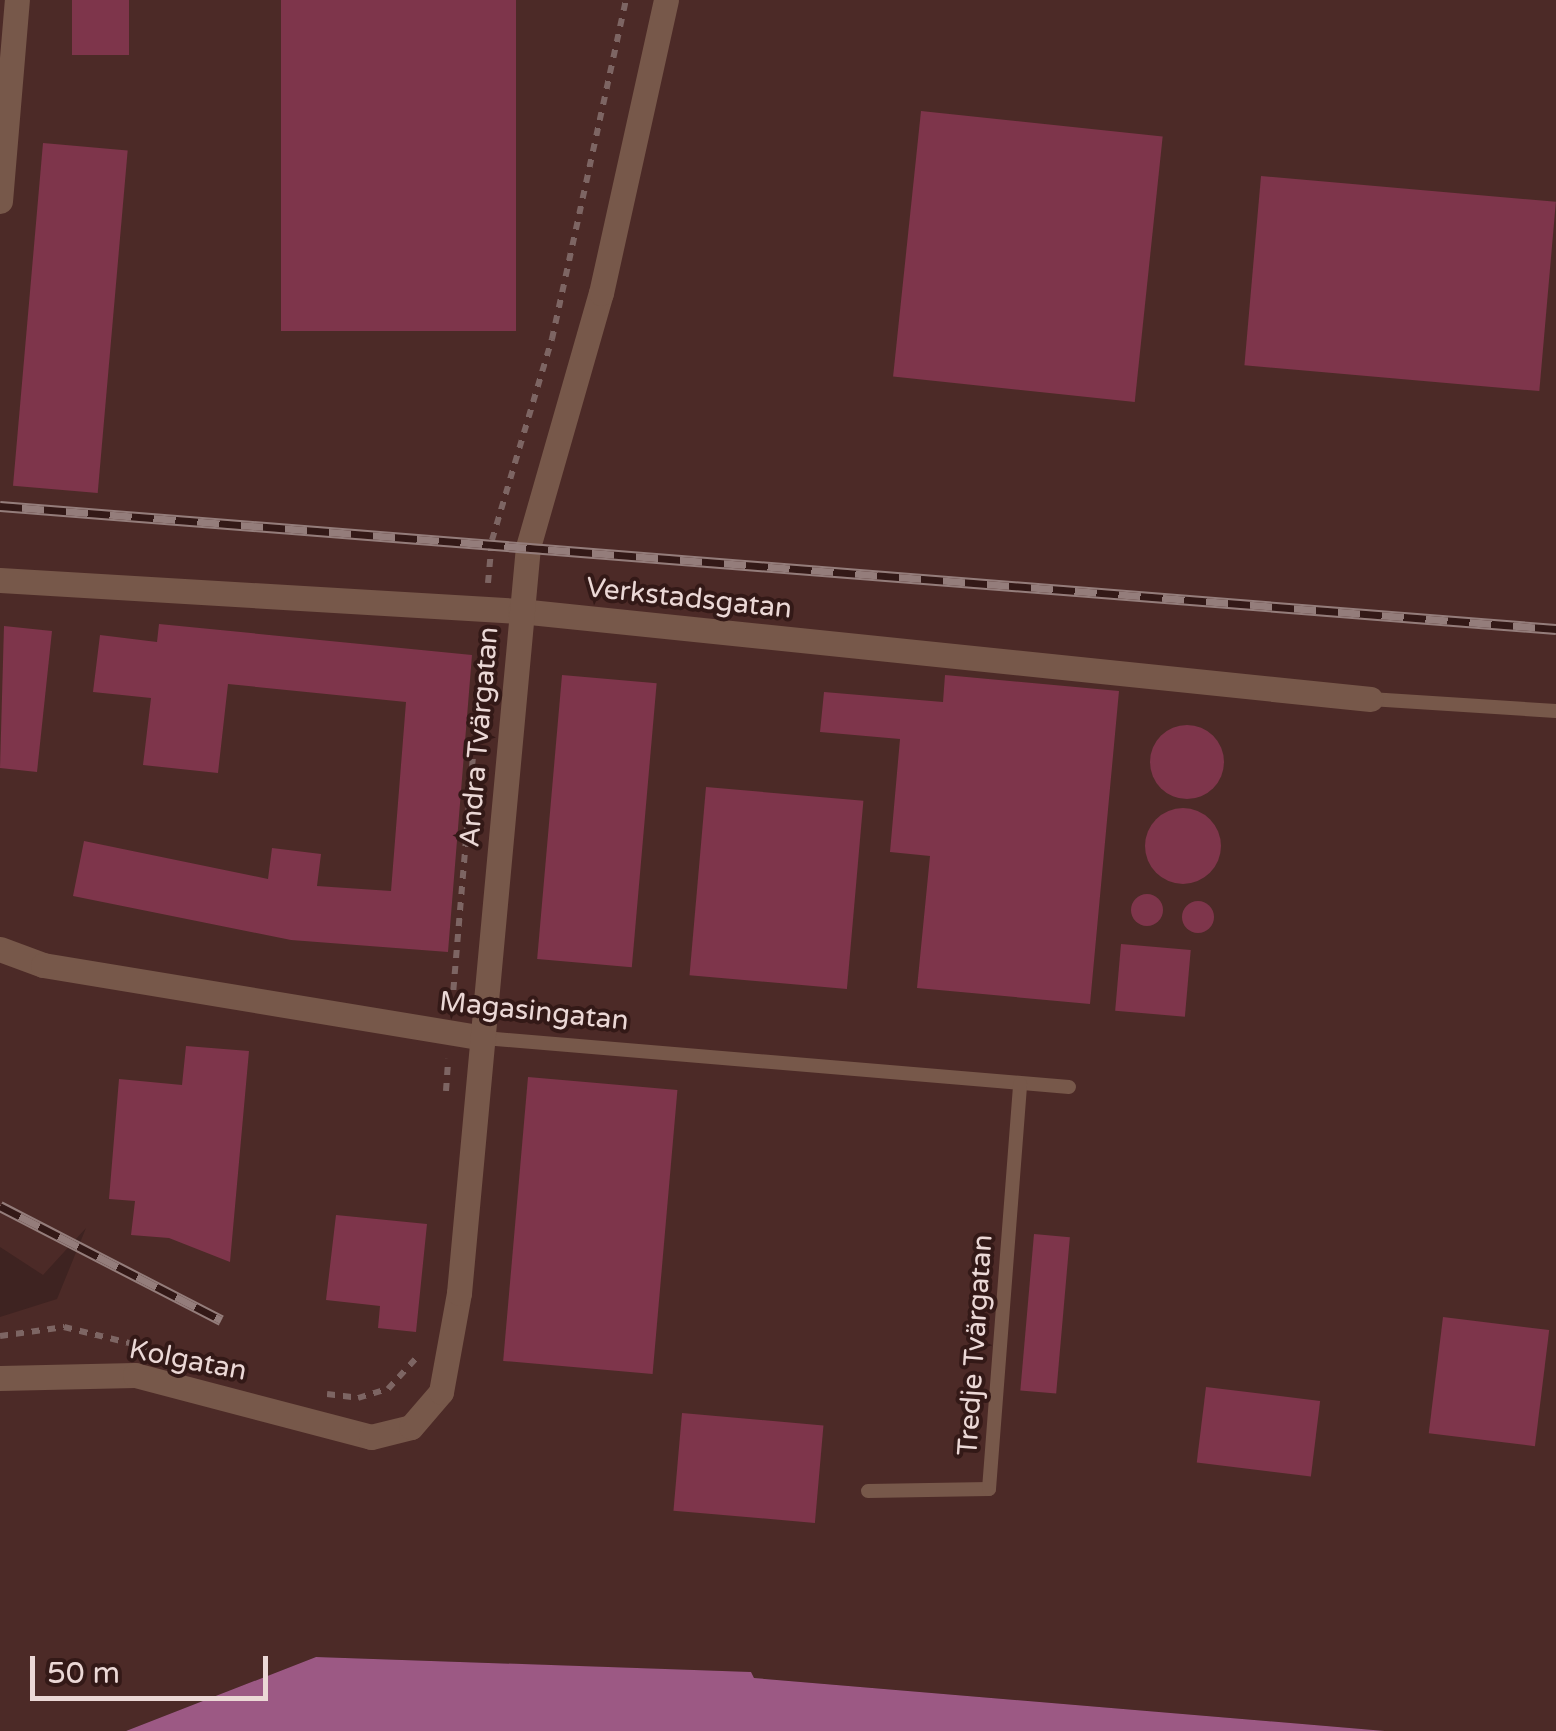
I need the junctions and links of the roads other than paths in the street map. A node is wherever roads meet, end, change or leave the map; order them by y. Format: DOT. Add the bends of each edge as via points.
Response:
graph roads {
  1 [pos="17,0"];
  2 [pos="666,0"];
  3 [pos="0,202"];
  4 [pos="0,580"];
  5 [pos="520,611"];
  6 [pos="1370,699"];
  7 [pos="1556,712"];
  8 [pos="0,949"];
  9 [pos="484,1038"];
  10 [pos="1020,1084"];
  11 [pos="1069,1087"];
  12 [pos="0,1378"];
  13 [pos="359,1436"];
  14 [pos="868,1490"];
  1 -- 3 [label="street"];
  2 -- 5 [label="street, Andra Tvärgatan" via="600,293 529,544"];
  4 -- 5 [label="street, Verkstadsgatan"];
  5 -- 6 [label="street, Verkstadsgatan"];
  5 -- 9 [label="street, Andra Tvärgatan"];
  6 -- 7 [label="lane"];
  8 -- 9 [label="street, Magasingatan" via="43,965"];
  9 -- 10 [label="lane, Magasingatan"];
  9 -- 13 [label="street, Andra Tvärgatan" via="447,1378 422,1419 397,1433"];
  10 -- 11 [label="lane, Magasingatan"];
  10 -- 14 [label="lane, Tredje Tvärgatan" via="989,1489"];
  12 -- 13 [label="street, Kolgatan" via="135,1375"];
}
